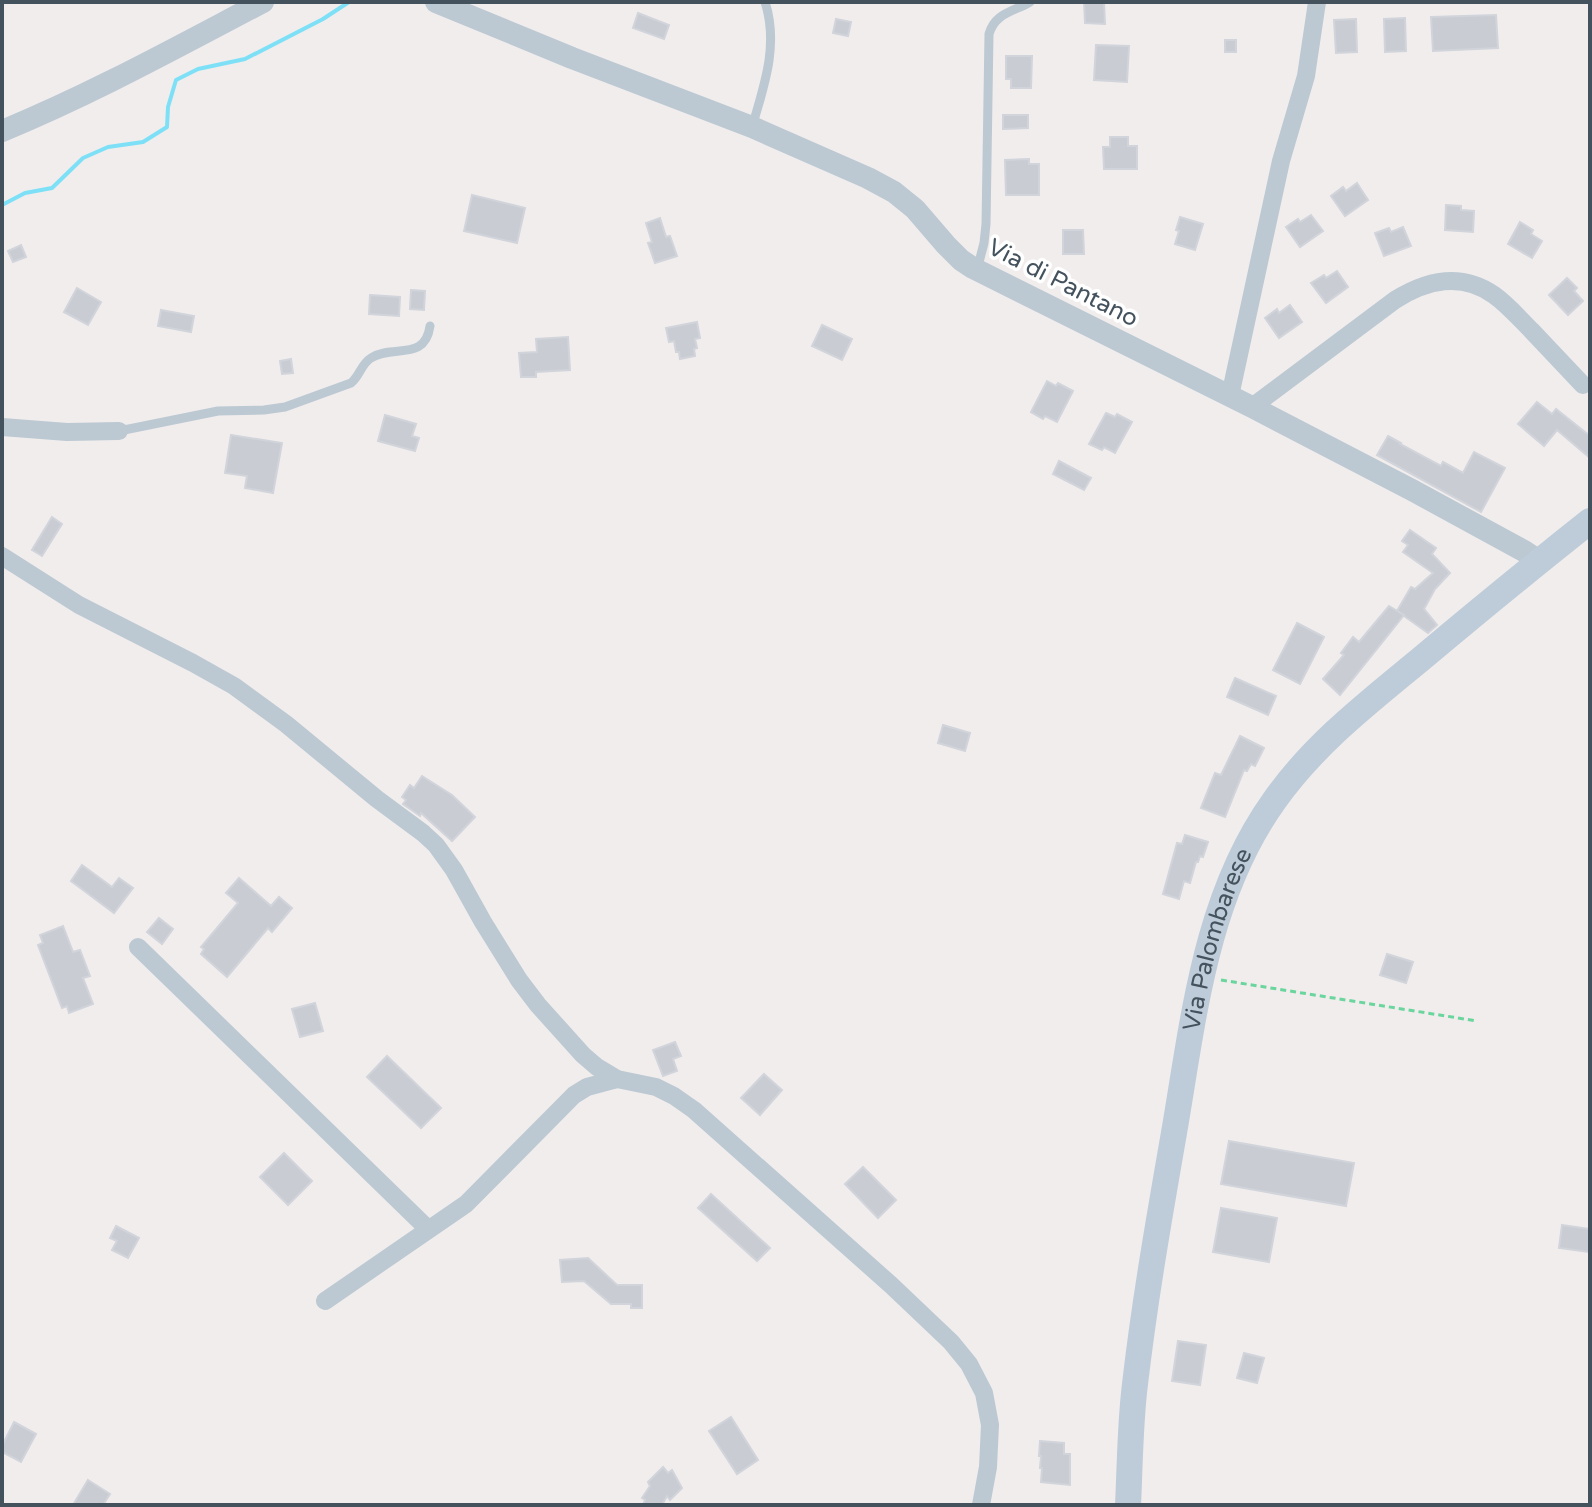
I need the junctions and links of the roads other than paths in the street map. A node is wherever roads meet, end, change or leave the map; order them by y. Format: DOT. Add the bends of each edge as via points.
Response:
graph roads {
  1 [pos="263,2"];
  2 [pos="436,2"];
  3 [pos="765,2"];
  4 [pos="1030,2"];
  5 [pos="1317,2"];
  6 [pos="752,127"];
  7 [pos="2,131"];
  8 [pos="977,270"];
  9 [pos="430,326"];
  10 [pos="1583,385"];
  11 [pos="1230,396"];
  12 [pos="1252,407"];
  13 [pos="2,427"];
  14 [pos="119,431"];
  15 [pos="1590,521"];
  16 [pos="2,556"];
  17 [pos="1539,561"];
  18 [pos="138,947"];
  19 [pos="617,1079"];
  20 [pos="428,1229"];
  21 [pos="325,1301"];
  22 [pos="981,1505"];
  23 [pos="1128,1505"];
  1 -- 7 [label="street"];
  2 -- 6 [label="street, Via di Pantano"];
  3 -- 6 [label="lane" via="770,58"];
  4 -- 8 [label="lane" via="1000,16 989,34 986,224"];
  5 -- 11 [label="street" via="1306,76 1281,161"];
  6 -- 8 [label="street, Via di Pantano" via="898,195"];
  8 -- 11 [label="street, Via di Pantano"];
  9 -- 14 [label="lane" via="421,345 374,356 351,383 297,403 218,411"];
  10 -- 12 [label="street" via="1497,297 1474,285 1443,281 1395,300"];
  11 -- 12 [label="street, Via di Pantano"];
  12 -- 17 [label="street, Via di Pantano"];
  13 -- 14 [label="street"];
  15 -- 17 [label="main road, Via Palombarese"];
  16 -- 19 [label="street" via="79,605 234,686 431,840 531,996 583,1055"];
  17 -- 23 [label="main road, Via Palombarese" via="1338,728 1289,781 1238,861 1202,976 1165,1183 1138,1362"];
  18 -- 20 [label="street"];
  19 -- 20 [label="street" via="574,1095 473,1199"];
  19 -- 22 [label="street" via="656,1087 694,1110 964,1356 984,1393 990,1425"];
  20 -- 21 [label="street"];
}
